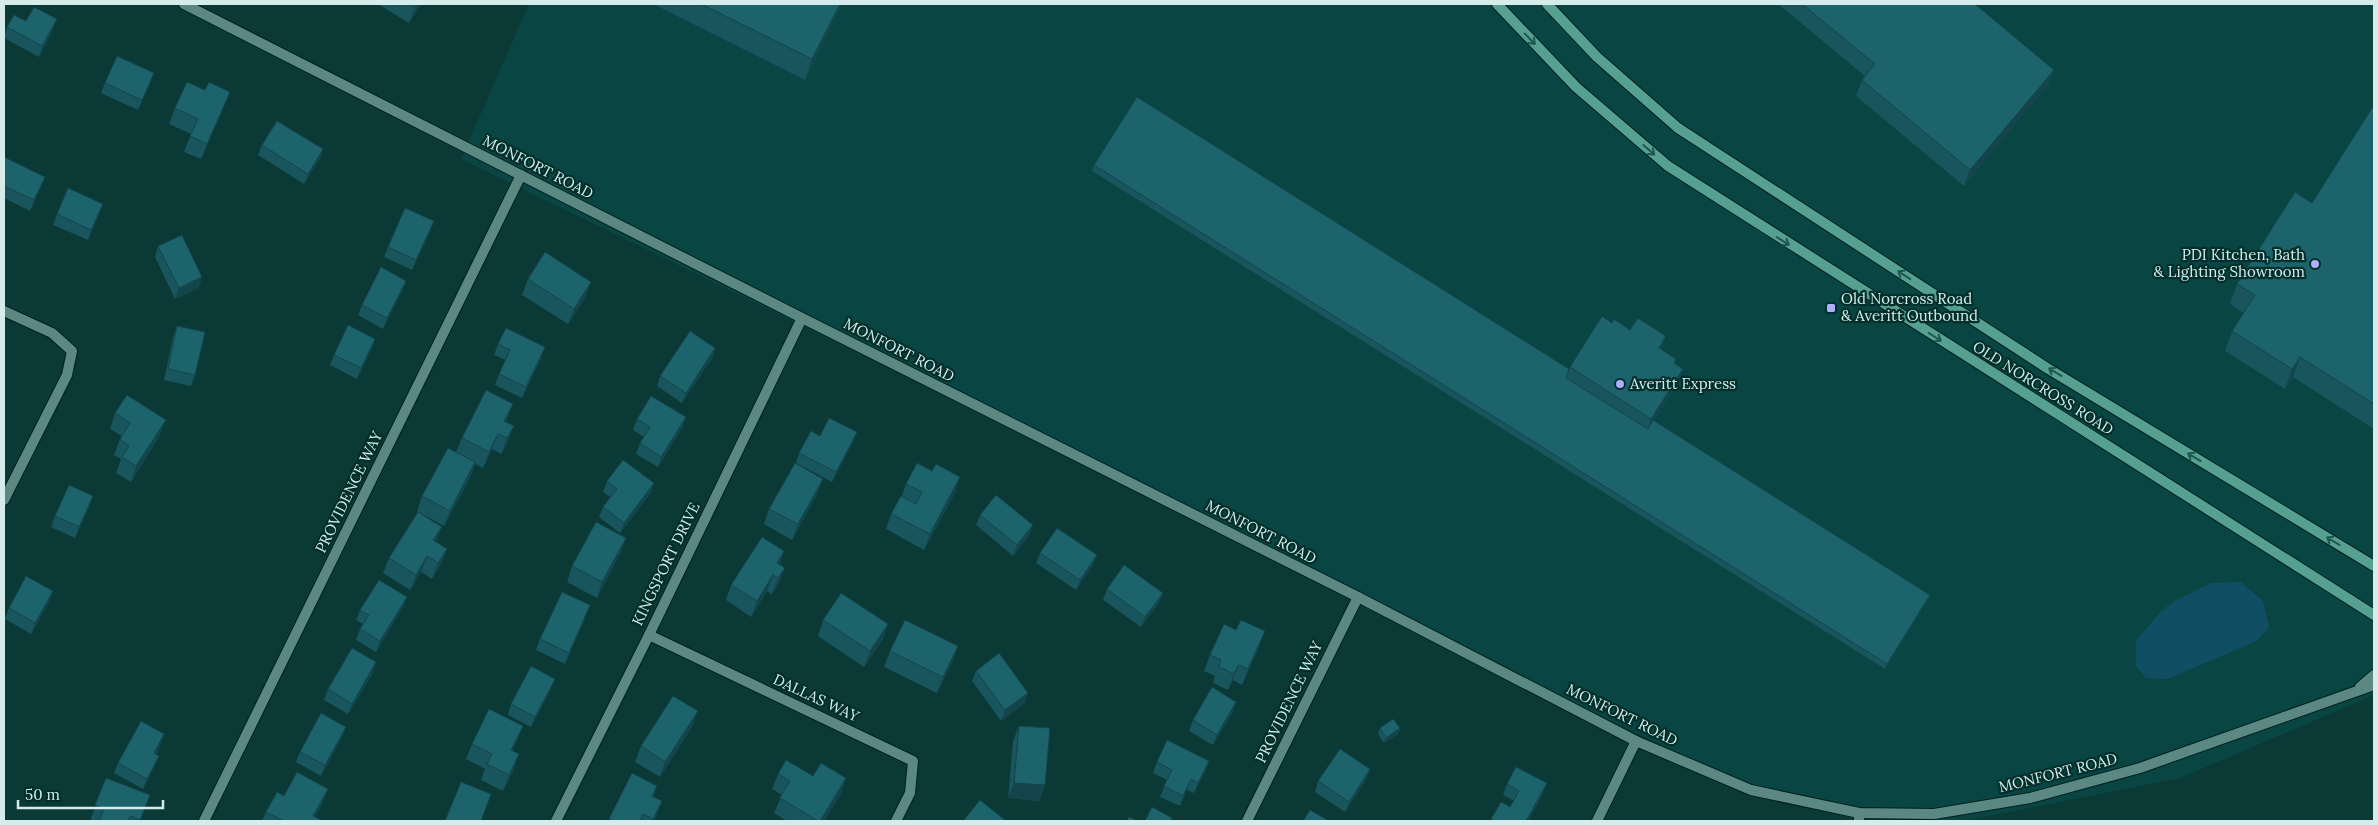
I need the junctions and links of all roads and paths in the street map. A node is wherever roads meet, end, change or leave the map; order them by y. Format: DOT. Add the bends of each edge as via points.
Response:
graph roads {
  1 [pos="184,4"];
  2 [pos="1497,4"];
  3 [pos="1547,4"];
  4 [pos="520,175"];
  5 [pos="4,311"];
  6 [pos="802,318"];
  7 [pos="4,500"];
  8 [pos="2374,566"];
  9 [pos="1358,597"];
  10 [pos="2373,616"];
  11 [pos="649,635"];
  12 [pos="2374,675"];
  13 [pos="2374,685"];
  14 [pos="2355,691"];
  15 [pos="1636,741"];
  16 [pos="1859,817"];
  17 [pos="204,821"];
  18 [pos="556,821"];
  19 [pos="896,821"];
  20 [pos="1247,821"];
  21 [pos="1597,821"];
  1 -- 4 [label="street, MONFORT ROAD"];
  2 -- 10 [label="main road, OLD NORCROSS ROAD, one-way" via="1576,87 1668,166"];
  8 -- 3 [label="main road, OLD NORCROSS ROAD, one-way" via="2047,368 1678,128 1597,57"];
  4 -- 6 [label="street, MONFORT ROAD"];
  4 -- 17 [label="street, PROVIDENCE WAY"];
  5 -- 7 [label="street" via="52,333 72,351 67,375"];
  6 -- 9 [label="street, MONFORT ROAD"];
  6 -- 11 [label="street, KINGSPORT DRIVE"];
  9 -- 15 [label="street, MONFORT ROAD"];
  9 -- 20 [label="street, PROVIDENCE WAY"];
  11 -- 18 [label="street, KINGSPORT DRIVE"];
  11 -- 19 [label="street, DALLAS WAY" via="913,761 910,793"];
  12 -- 14 [label="street"];
  13 -- 14 [label="street, MONFORT ROAD"];
  14 -- 16 [label="street, MONFORT ROAD" via="2140,768 2030,798 1934,814"];
  15 -- 16 [label="street, MONFORT ROAD" via="1751,790"];
  15 -- 21 [label="street"];
}
